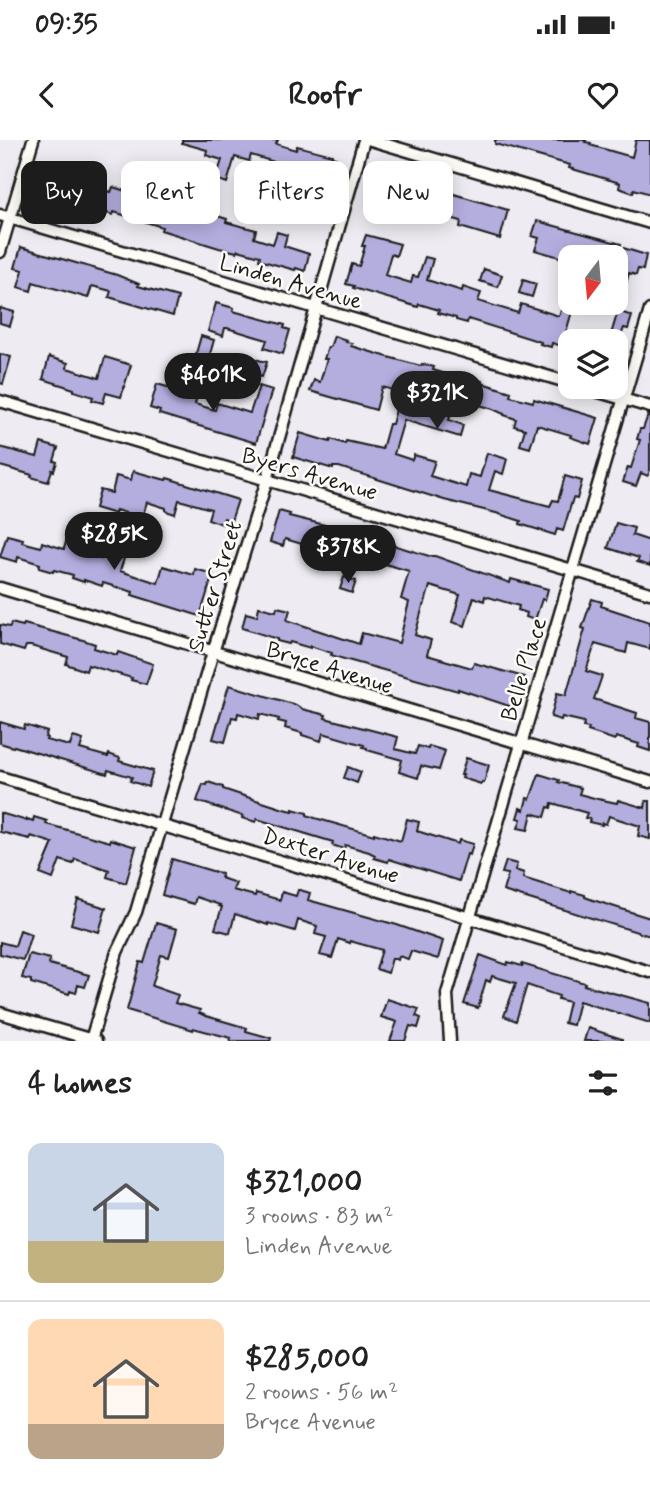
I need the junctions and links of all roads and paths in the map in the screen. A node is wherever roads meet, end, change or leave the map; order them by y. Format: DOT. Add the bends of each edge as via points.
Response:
graph roads {
  1 [pos="33,140"];
  2 [pos="364,140"];
  3 [pos="371,140"];
  4 [pos="5,217"];
  5 [pos="650,223"];
  6 [pos="0,252"];
  7 [pos="316,308"];
  8 [pos="650,310"];
  9 [pos="558,379"];
  10 [pos="628,385"];
  11 [pos="624,399"];
  12 [pos="0,401"];
  13 [pos="650,407"];
  14 [pos="267,480"];
  15 [pos="573,570"];
  16 [pos="0,588"];
  17 [pos="650,593"];
  18 [pos="213,652"];
  19 [pos="521,743"];
  20 [pos="0,777"];
  21 [pos="650,782"];
  22 [pos="161,825"];
  23 [pos="470,917"];
  24 [pos="650,972"];
  25 [pos="0,1013"];
  26 [pos="94,1040"];
  27 [pos="450,1041"];
  1 -- 4 [label="street"];
  2 -- 7 [label="street, Sutter Street"];
  3 -- 5 [label="street"];
  4 -- 6 [label="street"];
  4 -- 7 [label="street, Linden Avenue"];
  7 -- 9 [label="street, Linden Avenue"];
  7 -- 14 [label="street, Sutter Street"];
  8 -- 10 [label="street, Belle Place"];
  11 -- 13 [label="street"];
  11 -- 15 [label="street, Belle Place"];
  12 -- 14 [label="street, Byers Avenue"];
  14 -- 15 [label="street, Byers Avenue"];
  14 -- 18 [label="street, Sutter Street"];
  15 -- 17 [label="street, Byers Avenue"];
  15 -- 19 [label="street, Belle Place"];
  16 -- 18 [label="street, Bryce Avenue"];
  18 -- 19 [label="street, Bryce Avenue"];
  18 -- 22 [label="street, Sutter Street"];
  19 -- 21 [label="street, Bryce Avenue"];
  19 -- 23 [label="street, Belle Place"];
  20 -- 22 [label="street, Dexter Avenue"];
  22 -- 23 [label="street, Dexter Avenue"];
  22 -- 26 [label="street, Sutter Street" via="136,912 117,952"];
  23 -- 24 [label="street, Dexter Avenue"];
  23 -- 27 [label="street, Belle Place" via="447,994"];
  25 -- 26 [label="street"];
}
